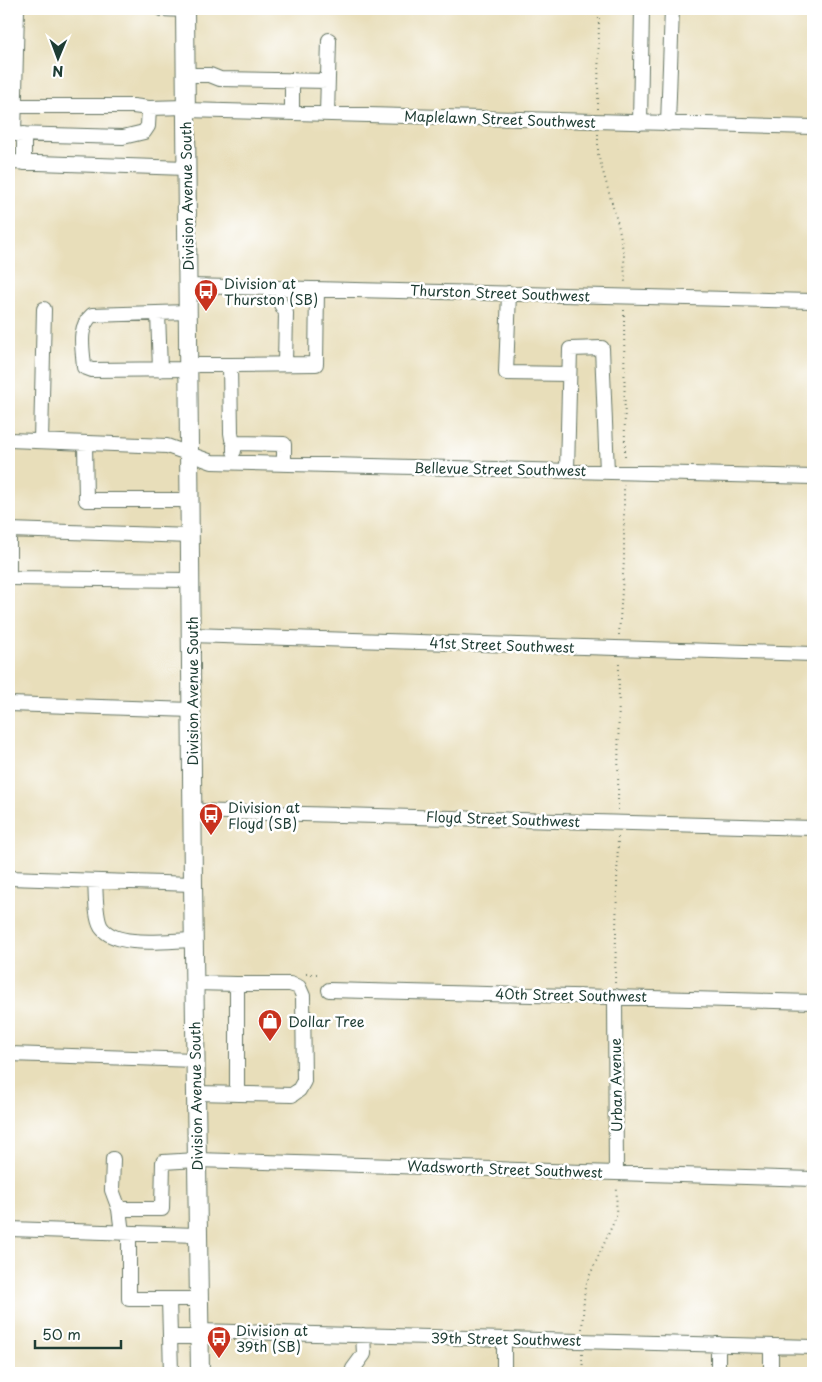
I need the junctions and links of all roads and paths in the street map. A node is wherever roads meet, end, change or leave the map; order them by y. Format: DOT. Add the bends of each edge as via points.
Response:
graph roads {
  1 [pos="17,9"];
  2 [pos="161,9"];
  3 [pos="599,9"];
  4 [pos="642,9"];
  5 [pos="672,9"];
  6 [pos="186,10"];
  7 [pos="329,40"];
  8 [pos="186,75"];
  9 [pos="292,80"];
  10 [pos="328,81"];
  11 [pos="15,106"];
  12 [pos="149,108"];
  13 [pos="186,108"];
  14 [pos="292,113"];
  15 [pos="327,114"];
  16 [pos="598,122"];
  17 [pos="640,123"];
  18 [pos="668,124"];
  19 [pos="813,127"];
  20 [pos="24,134"];
  21 [pos="9,162"];
  22 [pos="24,163"];
  23 [pos="186,168"];
  24 [pos="188,286"];
  25 [pos="279,288"];
  26 [pos="317,289"];
  27 [pos="509,293"];
  28 [pos="624,297"];
  29 [pos="813,301"];
  30 [pos="44,309"];
  31 [pos="188,312"];
  32 [pos="158,313"];
  33 [pos="285,364"];
  34 [pos="230,366"];
  35 [pos="189,367"];
  36 [pos="160,370"];
  37 [pos="569,374"];
  38 [pos="9,440"];
  39 [pos="42,441"];
  40 [pos="85,443"];
  41 [pos="267,443"];
  42 [pos="235,444"];
  43 [pos="190,453"];
  44 [pos="233,463"];
  45 [pos="267,463"];
  46 [pos="284,464"];
  47 [pos="567,470"];
  48 [pos="607,472"];
  49 [pos="625,472"];
  50 [pos="813,477"];
  51 [pos="191,500"];
  52 [pos="191,536"];
  53 [pos="191,580"];
  54 [pos="191,635"];
  55 [pos="619,649"];
  56 [pos="813,654"];
  57 [pos="9,704"];
  58 [pos="192,710"];
  59 [pos="193,811"];
  60 [pos="618,822"];
  61 [pos="813,828"];
  62 [pos="9,878"];
  63 [pos="95,881"];
  64 [pos="193,884"];
  65 [pos="194,940"];
  66 [pos="194,983"];
  67 [pos="237,984"];
  68 [pos="329,990"];
  69 [pos="615,996"];
  70 [pos="813,1002"];
  71 [pos="9,1054"];
  72 [pos="195,1060"];
  73 [pos="196,1093"];
  74 [pos="237,1094"];
  75 [pos="113,1159"];
  76 [pos="197,1160"];
  77 [pos="616,1174"];
  78 [pos="813,1179"];
  79 [pos="119,1208"];
  80 [pos="9,1229"];
  81 [pos="126,1233"];
  82 [pos="197,1235"];
  83 [pos="169,1299"];
  84 [pos="198,1299"];
  85 [pos="199,1334"];
  86 [pos="363,1335"];
  87 [pos="170,1337"];
  88 [pos="504,1339"];
  89 [pos="582,1341"];
  90 [pos="718,1344"];
  91 [pos="771,1346"];
  92 [pos="813,1347"];
  93 [pos="171,1373"];
  94 [pos="200,1373"];
  95 [pos="352,1373"];
  96 [pos="504,1373"];
  97 [pos="583,1373"];
  98 [pos="718,1373"];
  99 [pos="771,1373"];
  1 -- 11 [label="street"];
  2 -- 6 [label="street"];
  3 -- 16 [label="path"];
  4 -- 17 [label="street"];
  5 -- 18 [label="street"];
  6 -- 8 [label="main road, Division Avenue South"];
  7 -- 10 [label="street"];
  8 -- 9 [label="street"];
  8 -- 13 [label="main road, Division Avenue South"];
  9 -- 10 [label="street"];
  9 -- 14 [label="street"];
  10 -- 15 [label="street"];
  11 -- 12 [label="street, Maplelawn Street Southwest"];
  11 -- 20 [label="street" via="14,134"];
  12 -- 13 [label="street, Maplelawn Street Southwest"];
  12 -- 20 [label="street" via="148,126 136,135"];
  13 -- 14 [label="street, Maplelawn Street Southwest"];
  13 -- 23 [label="main road, Division Avenue South"];
  14 -- 15 [label="street, Maplelawn Street Southwest"];
  15 -- 16 [label="street, Maplelawn Street Southwest"];
  16 -- 17 [label="street, Maplelawn Street Southwest"];
  16 -- 28 [label="path" via="598,154 624,256"];
  17 -- 18 [label="street, Maplelawn Street Southwest"];
  18 -- 19 [label="street, Maplelawn Street Southwest"];
  20 -- 22 [label="street"];
  21 -- 22 [label="street"];
  22 -- 23 [label="street"];
  23 -- 24 [label="main road, Division Avenue South"];
  24 -- 25 [label="street, Thurston Street Southwest"];
  24 -- 31 [label="main road, Division Avenue South"];
  25 -- 26 [label="street, Thurston Street Southwest"];
  25 -- 33 [label="street" via="279,301 286,313"];
  26 -- 27 [label="street, Thurston Street Southwest"];
  26 -- 33 [label="street" via="316,364"];
  27 -- 28 [label="street, Thurston Street Southwest"];
  27 -- 37 [label="street" via="506,373"];
  28 -- 29 [label="street, Thurston Street Southwest"];
  28 -- 49 [label="path"];
  30 -- 39 [label="street"];
  31 -- 32 [label="street"];
  31 -- 35 [label="main road, Division Avenue South"];
  32 -- 36 [label="street"];
  32 -- 36 [label="street" via="92,315 82,329 84,367 92,370"];
  33 -- 34 [label="street"];
  34 -- 35 [label="street"];
  34 -- 42 [label="street" via="231,433"];
  35 -- 36 [label="street"];
  35 -- 43 [label="main road, Division Avenue South"];
  37 -- 47 [label="street"];
  37 -- 48 [label="street" via="570,349 602,348"];
  38 -- 39 [label="street, Bellevue Street Southwest"];
  39 -- 40 [label="street, Bellevue Street Southwest"];
  40 -- 43 [label="street, Bellevue Street Southwest" via="167,446"];
  40 -- 51 [label="street" via="86,500"];
  41 -- 42 [label="street"];
  41 -- 45 [label="street"];
  41 -- 46 [label="street" via="284,444"];
  42 -- 44 [label="street"];
  43 -- 44 [label="street, Bellevue Street Southwest" via="212,462"];
  43 -- 51 [label="main road, Division Avenue South"];
  44 -- 45 [label="street, Bellevue Street Southwest"];
  45 -- 46 [label="street, Bellevue Street Southwest"];
  46 -- 47 [label="street, Bellevue Street Southwest"];
  47 -- 48 [label="street, Bellevue Street Southwest"];
  48 -- 49 [label="street, Bellevue Street Southwest"];
  49 -- 50 [label="street, Bellevue Street Southwest"];
  49 -- 55 [label="path"];
  51 -- 52 [label="main road, Division Avenue South"];
  52 -- 53 [label="main road, Division Avenue South"];
  52 -- 53 [label="street" via="9,530 9,578"];
  53 -- 54 [label="main road, Division Avenue South"];
  54 -- 55 [label="street, 41st Street Southwest"];
  54 -- 58 [label="main road, Division Avenue South"];
  55 -- 56 [label="street, 41st Street Southwest"];
  55 -- 60 [label="path"];
  57 -- 58 [label="street"];
  58 -- 59 [label="main road, Division Avenue South"];
  59 -- 60 [label="street, Floyd Street Southwest"];
  59 -- 64 [label="main road, Division Avenue South"];
  60 -- 61 [label="street, Floyd Street Southwest"];
  60 -- 69 [label="path"];
  62 -- 63 [label="street"];
  63 -- 64 [label="street"];
  63 -- 65 [label="street" via="98,919 112,937 146,942"];
  64 -- 65 [label="main road, Division Avenue South"];
  65 -- 66 [label="main road, Division Avenue South"];
  66 -- 67 [label="street"];
  66 -- 72 [label="main road, Division Avenue South"];
  67 -- 74 [label="street"];
  67 -- 74 [label="street" via="290,984 299,987 304,996 304,1081 292,1095"];
  68 -- 69 [label="street, 40th Street Southwest"];
  69 -- 70 [label="street, 40th Street Southwest"];
  69 -- 77 [label="street, Urban Avenue"];
  71 -- 72 [label="street"];
  72 -- 73 [label="main road, Division Avenue South"];
  73 -- 74 [label="street"];
  73 -- 76 [label="main road, Division Avenue South"];
  75 -- 79 [label="street" via="112,1190"];
  76 -- 77 [label="street, Wadsworth Street Southwest"];
  76 -- 79 [label="street, Wadsworth Street Southwest" via="163,1162 162,1209"];
  76 -- 82 [label="main road, Division Avenue South"];
  77 -- 78 [label="street, Wadsworth Street Southwest"];
  77 -- 89 [label="path" via="616,1217 585,1286"];
  79 -- 81 [label="street"];
  80 -- 81 [label="street"];
  81 -- 82 [label="street"];
  81 -- 83 [label="street" via="129,1299"];
  82 -- 84 [label="main road, Division Avenue South"];
  83 -- 84 [label="street"];
  83 -- 87 [label="street"];
  84 -- 85 [label="main road, Division Avenue South"];
  85 -- 86 [label="street, 39th Street Southwest"];
  85 -- 87 [label="street, 39th Street Southwest"];
  85 -- 94 [label="main road, Division Avenue South"];
  86 -- 88 [label="street, 39th Street Southwest"];
  86 -- 95 [label="street" via="364,1354"];
  87 -- 93 [label="street"];
  88 -- 89 [label="street, 39th Street Southwest"];
  88 -- 96 [label="street"];
  89 -- 90 [label="street, 39th Street Southwest"];
  89 -- 97 [label="path"];
  90 -- 91 [label="street, 39th Street Southwest"];
  90 -- 98 [label="street"];
  91 -- 92 [label="street, 39th Street Southwest"];
  91 -- 99 [label="street"];
}
